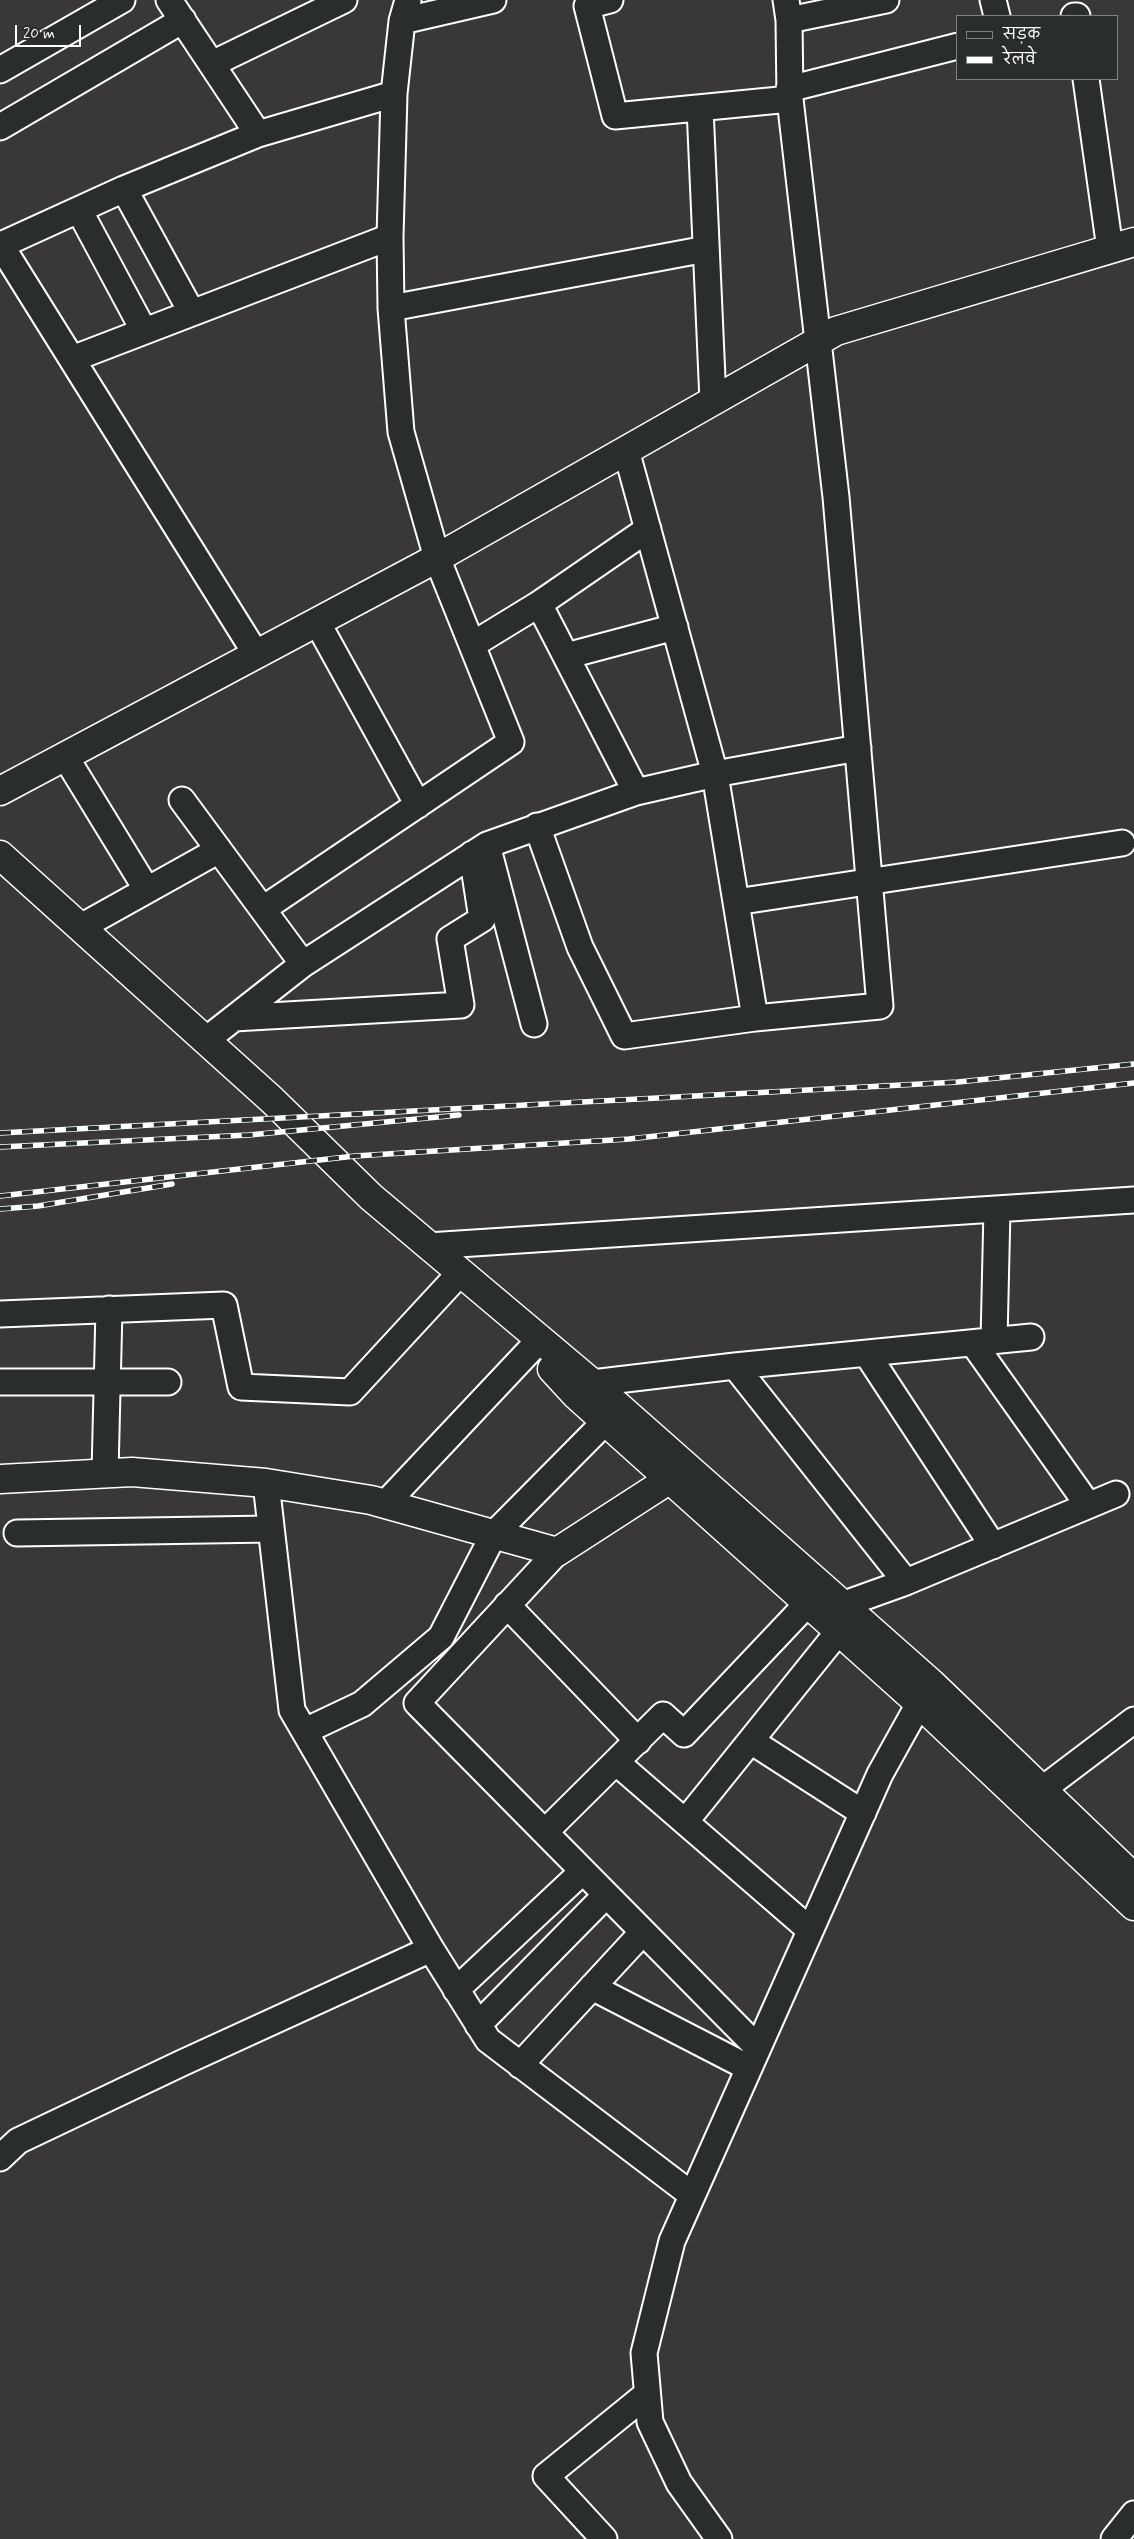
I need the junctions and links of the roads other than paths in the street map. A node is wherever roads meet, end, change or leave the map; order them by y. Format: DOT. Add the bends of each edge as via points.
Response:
graph roads {
  1 [pos="122,0"];
  2 [pos="344,0"];
  3 [pos="493,0"];
  4 [pos="610,0"];
  5 [pos="886,0"];
  6 [pos="993,0"];
  7 [pos="176,10"];
  8 [pos="405,10"];
  9 [pos="788,10"];
  10 [pos="997,15"];
  11 [pos="956,47"];
  12 [pos="212,64"];
  13 [pos="0,70"];
  14 [pos="1086,80"];
  15 [pos="394,94"];
  16 [pos="789,94"];
  17 [pos="700,108"];
  18 [pos="0,127"];
  19 [pos="258,134"];
  20 [pos="124,189"];
  21 [pos="79,210"];
  22 [pos="390,237"];
  23 [pos="1,245"];
  24 [pos="1122,246"];
  25 [pos="706,249"];
  26 [pos="391,308"];
  27 [pos="192,313"];
  28 [pos="144,331"];
  29 [pos="818,343"];
  30 [pos="72,359"];
  31 [pos="713,401"];
  32 [pos="626,450"];
  33 [pos="648,529"];
  34 [pos="437,558"];
  35 [pos="539,604"];
  36 [pos="317,622"];
  37 [pos="675,627"];
  38 [pos="472,645"];
  39 [pos="256,654"];
  40 [pos="566,656"];
  41 [pos="858,748"];
  42 [pos="65,756"];
  43 [pos="715,774"];
  44 [pos="0,791"];
  45 [pos="636,792"];
  46 [pos="182,800"];
  47 [pos="418,805"];
  48 [pos="537,826"];
  49 [pos="1122,843"];
  50 [pos="219,850"];
  51 [pos="479,850"];
  52 [pos="0,854"];
  53 [pos="869,882"];
  54 [pos="147,890"];
  55 [pos="736,902"];
  56 [pos="263,909"];
  57 [pos="81,927"];
  58 [pos="303,964"];
  59 [pos="234,1018"];
  60 [pos="756,1018"];
  61 [pos="534,1024"];
  62 [pos="206,1040"];
  63 [pos="1134,1200"];
  64 [pos="997,1209"];
  65 [pos="428,1246"];
  66 [pos="465,1278"];
  67 [pos="109,1309"];
  68 [pos="0,1314"];
  69 [pos="1031,1337"];
  70 [pos="983,1342"];
  71 [pos="532,1348"];
  72 [pos="867,1354"];
  73 [pos="735,1366"];
  74 [pos="0,1382"];
  75 [pos="107,1382"];
  76 [pos="168,1382"];
  77 [pos="592,1383"];
  78 [pos="606,1421"];
  79 [pos="678,1472"];
  80 [pos="104,1473"];
  81 [pos="0,1479"];
  82 [pos="266,1483"];
  83 [pos="1116,1494"];
  84 [pos="385,1504"];
  85 [pos="1088,1505"];
  86 [pos="272,1529"];
  87 [pos="17,1533"];
  88 [pos="494,1534"];
  89 [pos="994,1546"];
  90 [pos="557,1552"];
  91 [pos="906,1582"];
  92 [pos="808,1603"];
  93 [pos="507,1605"];
  94 [pos="842,1605"];
  95 [pos="839,1631"];
  96 [pos="925,1693"];
  97 [pos="1134,1720"];
  98 [pos="304,1731"];
  99 [pos="638,1741"];
  100 [pos="751,1741"];
  101 [pos="617,1763"];
  102 [pos="1034,1796"];
  103 [pos="862,1813"];
  104 [pos="685,1822"];
  105 [pos="545,1832"];
  106 [pos="583,1871"];
  107 [pos="1131,1871"];
  108 [pos="606,1895"];
  109 [pos="1134,1906"];
  110 [pos="810,1930"];
  111 [pos="643,1932"];
  112 [pos="431,1949"];
  113 [pos="592,1987"];
  114 [pos="456,1990"];
  115 [pos="478,2025"];
  116 [pos="753,2058"];
  117 [pos="520,2065"];
  118 [pos="0,2158"];
  119 [pos="692,2195"];
  120 [pos="648,2394"];
  121 [pos="1133,2517"];
  122 [pos="604,2539"];
  123 [pos="719,2539"];
  124 [pos="1114,2539"];
  1 -- 13 [label="street"];
  2 -- 12 [label="street"];
  3 -- 8 [label="street"];
  4 -- 17 [label="street" via="587,6 615,116"];
  5 -- 9 [label="street"];
  6 -- 10 [label="street"];
  7 -- 12 [label="street"];
  7 -- 18 [label="street"];
  8 -- 15 [label="street"];
  9 -- 16 [label="street"];
  11 -- 16 [label="street"];
  12 -- 19 [label="street"];
  14 -- 24 [label="street"];
  15 -- 19 [label="street"];
  15 -- 22 [label="street"];
  16 -- 17 [label="street"];
  16 -- 29 [label="street"];
  17 -- 25 [label="street"];
  19 -- 20 [label="street"];
  20 -- 21 [label="street"];
  20 -- 27 [label="street"];
  21 -- 23 [label="street"];
  21 -- 28 [label="street"];
  22 -- 26 [label="street"];
  22 -- 27 [label="street"];
  23 -- 30 [label="street"];
  24 -- 29 [label="main road" via="836,331"];
  25 -- 26 [label="street"];
  25 -- 31 [label="street"];
  26 -- 34 [label="street" via="401,432"];
  27 -- 28 [label="street"];
  28 -- 30 [label="street"];
  29 -- 31 [label="main road"];
  29 -- 41 [label="street" via="836,497"];
  30 -- 39 [label="street"];
  31 -- 32 [label="main road"];
  32 -- 33 [label="street"];
  32 -- 34 [label="main road"];
  33 -- 35 [label="street"];
  33 -- 37 [label="street"];
  34 -- 36 [label="main road"];
  34 -- 38 [label="street"];
  35 -- 38 [label="street"];
  35 -- 40 [label="street"];
  36 -- 39 [label="main road"];
  36 -- 47 [label="street"];
  37 -- 40 [label="street"];
  37 -- 43 [label="street"];
  38 -- 47 [label="street" via="511,742"];
  39 -- 42 [label="main road"];
  40 -- 45 [label="street"];
  41 -- 43 [label="street"];
  41 -- 53 [label="street"];
  42 -- 44 [label="main road"];
  42 -- 54 [label="street"];
  43 -- 45 [label="street"];
  43 -- 55 [label="street"];
  45 -- 48 [label="street"];
  46 -- 50 [label="street"];
  47 -- 56 [label="street"];
  48 -- 51 [label="street"];
  48 -- 60 [label="street" via="580,947 624,1036"];
  49 -- 53 [label="street"];
  50 -- 54 [label="street"];
  50 -- 56 [label="street"];
  51 -- 58 [label="street"];
  51 -- 59 [label="street" via="482,919 450,939 461,1005"];
  51 -- 61 [label="street"];
  52 -- 57 [label="main road"];
  53 -- 55 [label="street"];
  53 -- 60 [label="street" via="880,1006"];
  54 -- 57 [label="street"];
  55 -- 60 [label="street"];
  56 -- 58 [label="street"];
  57 -- 62 [label="main road"];
  58 -- 59 [label="street"];
  59 -- 62 [label="street"];
  62 -- 65 [label="main road" via="371,1197"];
  63 -- 64 [label="street"];
  64 -- 65 [label="street"];
  64 -- 70 [label="street"];
  65 -- 66 [label="main road"];
  66 -- 67 [label="street" via="350,1392 241,1387 224,1305"];
  66 -- 71 [label="main road"];
  66 -- 77 [label="main road"];
  67 -- 68 [label="street"];
  67 -- 75 [label="street"];
  69 -- 70 [label="street"];
  70 -- 72 [label="street"];
  70 -- 85 [label="street"];
  71 -- 78 [label="main road" via="576,1395"];
  71 -- 84 [label="street"];
  72 -- 73 [label="street"];
  72 -- 89 [label="street"];
  73 -- 77 [label="street"];
  73 -- 91 [label="street"];
  74 -- 75 [label="street"];
  75 -- 76 [label="street"];
  75 -- 80 [label="street"];
  77 -- 79 [label="main road"];
  78 -- 79 [label="main road"];
  78 -- 88 [label="street"];
  79 -- 90 [label="main road"];
  79 -- 92 [label="main road"];
  79 -- 94 [label="main road"];
  80 -- 81 [label="main road"];
  80 -- 82 [label="main road" via="132,1472"];
  82 -- 84 [label="main road"];
  82 -- 86 [label="street"];
  83 -- 85 [label="street"];
  84 -- 88 [label="main road"];
  85 -- 89 [label="street"];
  86 -- 87 [label="street"];
  86 -- 98 [label="street" via="292,1710"];
  88 -- 90 [label="main road"];
  88 -- 98 [label="street" via="441,1637 362,1704"];
  89 -- 91 [label="street"];
  90 -- 93 [label="street"];
  91 -- 94 [label="street"];
  92 -- 95 [label="main road"];
  92 -- 99 [label="street" via="684,1734 663,1715"];
  93 -- 99 [label="street"];
  93 -- 105 [label="street" via="417,1704"];
  94 -- 96 [label="main road"];
  95 -- 96 [label="main road"];
  95 -- 100 [label="street"];
  96 -- 102 [label="main road"];
  96 -- 103 [label="street"];
  97 -- 102 [label="street"];
  98 -- 112 [label="street"];
  99 -- 101 [label="street"];
  100 -- 103 [label="street"];
  100 -- 104 [label="street"];
  101 -- 104 [label="street"];
  101 -- 105 [label="street"];
  102 -- 107 [label="main road"];
  102 -- 109 [label="main road"];
  103 -- 110 [label="street"];
  104 -- 110 [label="street"];
  105 -- 106 [label="street"];
  106 -- 108 [label="street"];
  106 -- 114 [label="street"];
  108 -- 111 [label="street"];
  108 -- 115 [label="street"];
  110 -- 116 [label="street"];
  111 -- 113 [label="street"];
  111 -- 116 [label="street"];
  112 -- 114 [label="street"];
  112 -- 118 [label="street" via="18,2141"];
  113 -- 116 [label="street"];
  113 -- 117 [label="street"];
  114 -- 115 [label="street"];
  115 -- 117 [label="street" via="488,2040"];
  116 -- 119 [label="street"];
  117 -- 119 [label="street"];
  119 -- 120 [label="street" via="672,2241 644,2353"];
  120 -- 122 [label="street" via="546,2476"];
  120 -- 123 [label="street" via="650,2422 679,2483"];
  121 -- 124 [label="street"];
}
